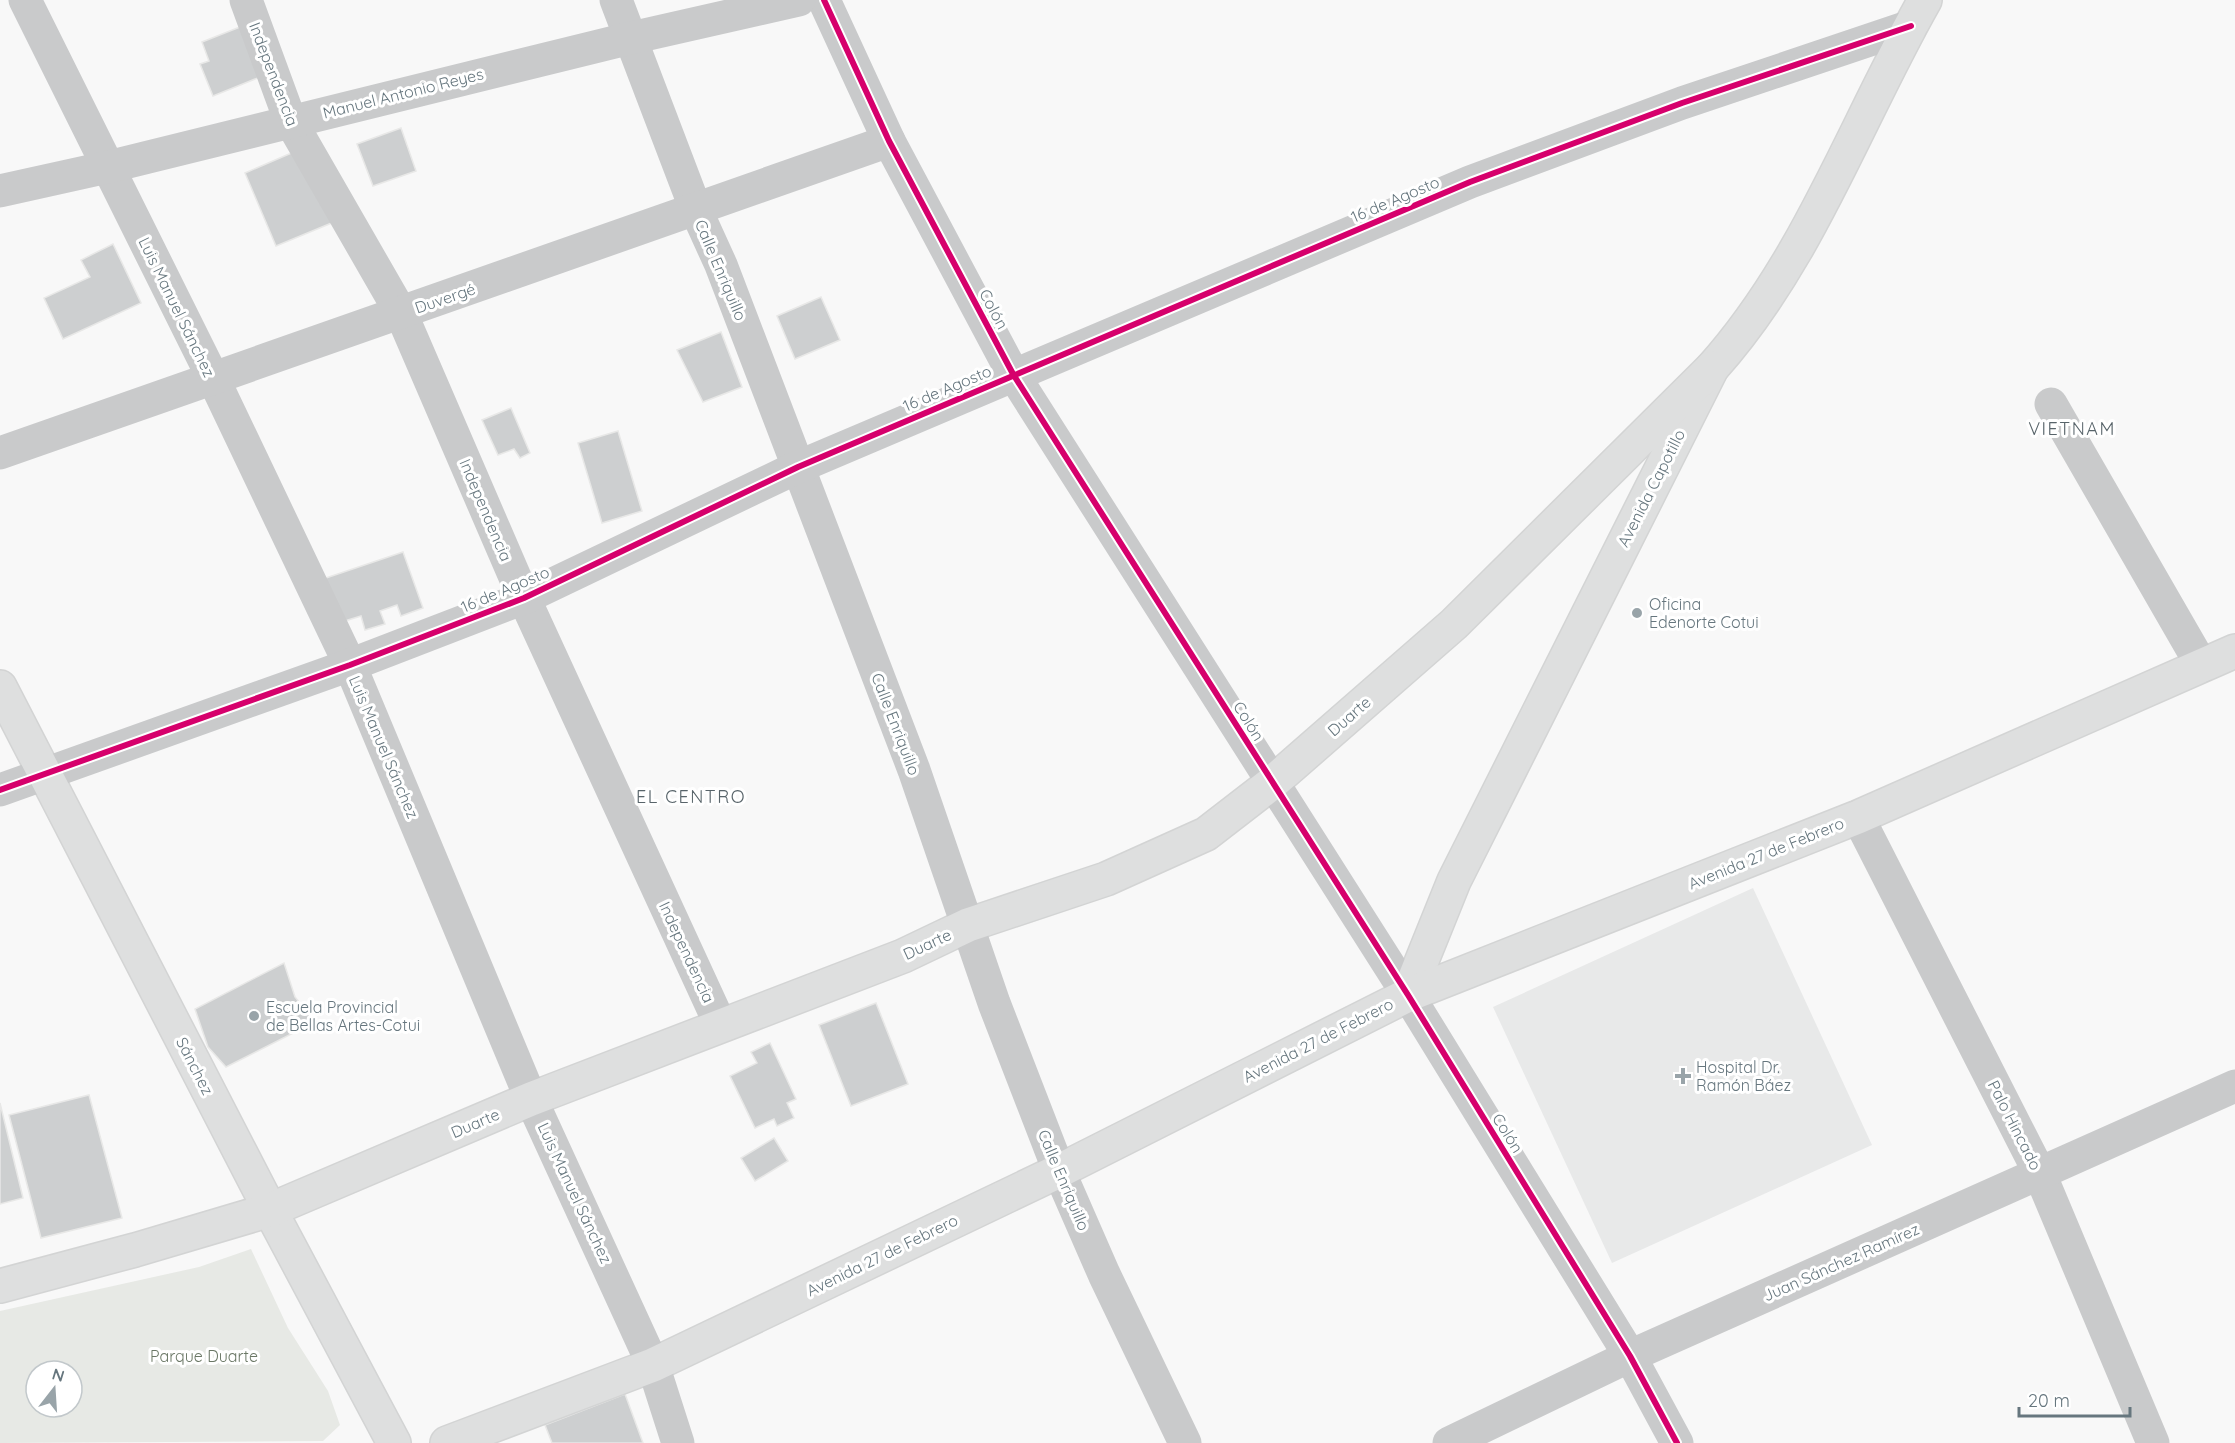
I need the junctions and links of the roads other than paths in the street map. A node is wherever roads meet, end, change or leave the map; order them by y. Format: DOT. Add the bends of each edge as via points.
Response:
graph roads {
  1 [pos="25,0"];
  2 [pos="246,0"];
  3 [pos="616,0"];
  4 [pos="800,0"];
  5 [pos="824,0"];
  6 [pos="1918,13"];
  7 [pos="631,38"];
  8 [pos="290,120"];
  9 [pos="890,141"];
  10 [pos="108,167"];
  11 [pos="0,191"];
  12 [pos="696,210"];
  13 [pos="401,314"];
  14 [pos="1712,368"];
  15 [pos="1013,374"];
  16 [pos="213,380"];
  17 [pos="2051,404"];
  18 [pos="0,453"];
  19 [pos="798,467"];
  20 [pos="524,598"];
  21 [pos="2235,651"];
  22 [pos="350,665"];
  23 [pos="2202,666"];
  24 [pos="0,687"];
  25 [pos="46,776"];
  26 [pos="1272,783"];
  27 [pos="0,790"];
  28 [pos="1858,817"];
  29 [pos="968,925"];
  30 [pos="1408,994"];
  31 [pos="720,1024"];
  32 [pos="2235,1086"];
  33 [pos="531,1099"];
  34 [pos="1059,1171"];
  35 [pos="2040,1174"];
  36 [pos="270,1210"];
  37 [pos="0,1286"];
  38 [pos="1630,1356"];
  39 [pos="653,1365"];
  40 [pos="394,1443"];
  41 [pos="447,1443"];
  42 [pos="678,1443"];
  43 [pos="1185,1443"];
  44 [pos="1449,1443"];
  45 [pos="1677,1443"];
  46 [pos="2153,1443"];
  1 -- 10 [label="street, Luis Manuel Sánchez"];
  2 -- 8 [label="street, Independencia"];
  3 -- 7 [label="street, Calle Enriquillo"];
  4 -- 7 [label="street, Manuel Antonio Reyes"];
  5 -- 9 [label="street, Colón"];
  6 -- 14 [label="main road, Avenida Capotillo" via="1840,169 1772,289 1740,337"];
  6 -- 15 [label="street, 16 de Agosto" via="1470,182"];
  7 -- 8 [label="street, Manuel Antonio Reyes"];
  7 -- 12 [label="street, Calle Enriquillo"];
  8 -- 10 [label="street, Manuel Antonio Reyes"];
  8 -- 13 [label="street, Independencia"];
  9 -- 12 [label="street, Duvergé"];
  9 -- 15 [label="street, Colón"];
  10 -- 11 [label="street, Manuel Antonio Reyes"];
  10 -- 16 [label="street, Luis Manuel Sánchez"];
  12 -- 13 [label="street, Duvergé"];
  12 -- 19 [label="street, Calle Enriquillo"];
  13 -- 16 [label="street, Duvergé"];
  13 -- 20 [label="street, Independencia"];
  14 -- 26 [label="main road, Duarte" via="1454,624"];
  14 -- 30 [label="main road, Avenida Capotillo" via="1454,881"];
  15 -- 19 [label="street, 16 de Agosto"];
  15 -- 26 [label="street, Colón"];
  16 -- 18 [label="street, Duvergé"];
  16 -- 22 [label="street, Luis Manuel Sánchez"];
  17 -- 23 [label="street"];
  19 -- 20 [label="street, 16 de Agosto"];
  19 -- 29 [label="street, Calle Enriquillo" via="914,770"];
  20 -- 22 [label="street, 16 de Agosto"];
  20 -- 31 [label="street, Independencia"];
  21 -- 23 [label="main road, Avenida 27 de Febrero"];
  22 -- 25 [label="street, 16 de Agosto"];
  22 -- 33 [label="street, Luis Manuel Sánchez"];
  23 -- 28 [label="main road, Avenida 27 de Febrero"];
  24 -- 25 [label="main road, Sánchez"];
  25 -- 27 [label="street, 16 de Agosto"];
  25 -- 36 [label="main road, Sánchez"];
  26 -- 29 [label="main road, Duarte" via="1206,834 1106,879"];
  26 -- 30 [label="street, Colón"];
  28 -- 30 [label="main road, Avenida 27 de Febrero"];
  28 -- 35 [label="street, Palo Hincado"];
  29 -- 31 [label="main road, Duarte" via="903,956"];
  29 -- 34 [label="street, Calle Enriquillo"];
  30 -- 34 [label="main road, Avenida 27 de Febrero"];
  30 -- 38 [label="street, Colón"];
  31 -- 33 [label="main road, Duarte"];
  32 -- 35 [label="street, Juan Sánchez Ramírez"];
  33 -- 36 [label="main road, Duarte"];
  33 -- 39 [label="street, Luis Manuel Sánchez"];
  34 -- 39 [label="main road, Avenida 27 de Febrero"];
  34 -- 43 [label="street, Calle Enriquillo"];
  35 -- 38 [label="street, Juan Sánchez Ramírez"];
  35 -- 46 [label="street, Palo Hincado"];
  36 -- 37 [label="main road, Duarte"];
  36 -- 40 [label="main road, Sánchez"];
  38 -- 44 [label="street, Juan Sánchez Ramírez"];
  38 -- 45 [label="street, Colón"];
  39 -- 41 [label="main road, Avenida 27 de Febrero"];
  39 -- 42 [label="street, Luis Manuel Sánchez"];
}
